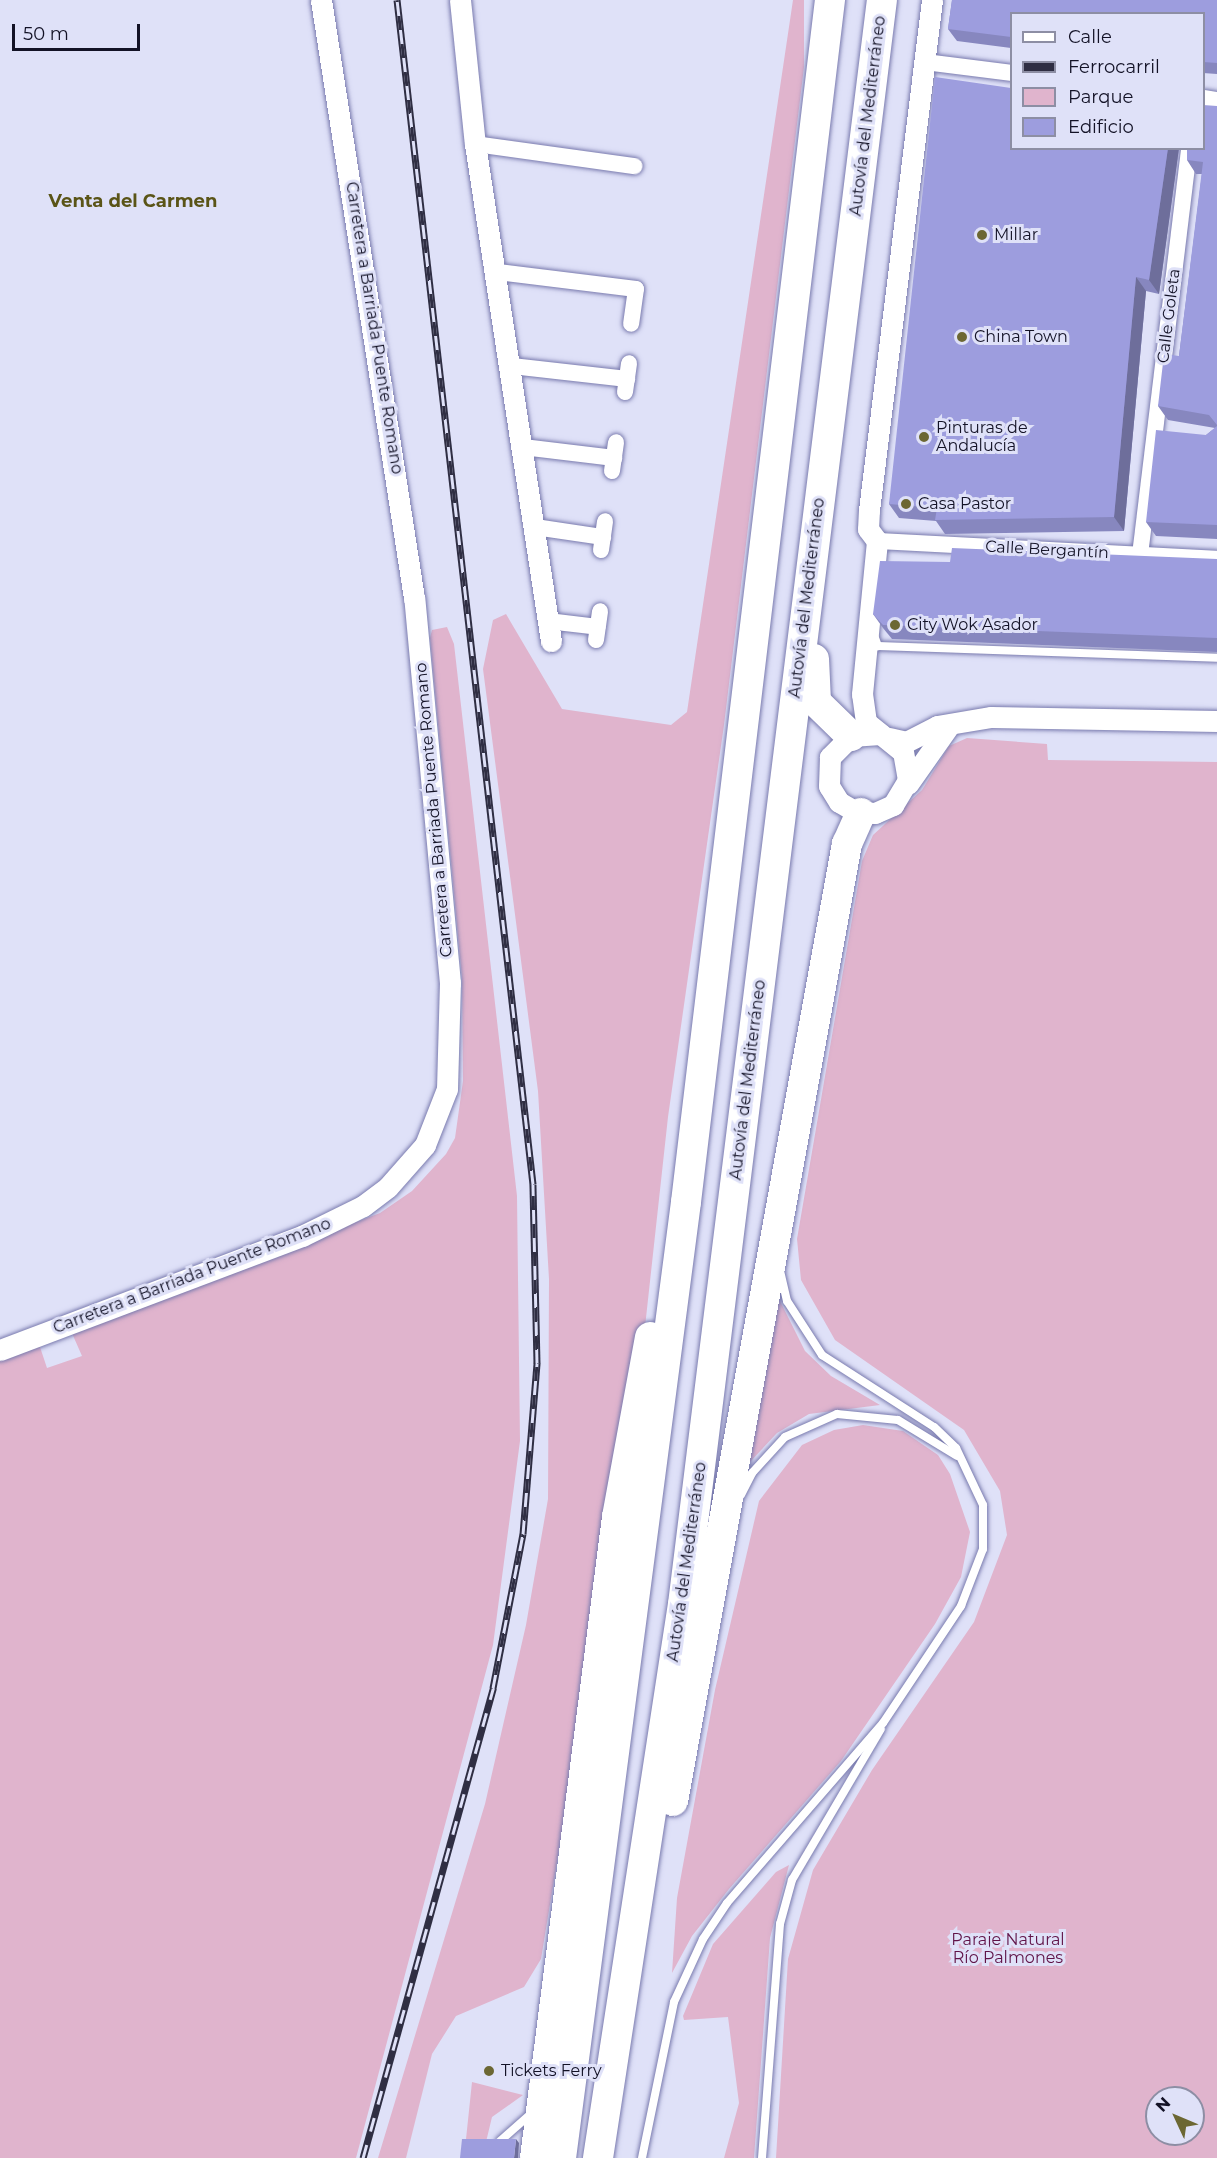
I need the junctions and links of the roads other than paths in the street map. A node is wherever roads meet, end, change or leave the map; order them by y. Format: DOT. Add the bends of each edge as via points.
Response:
graph roads {
  1 [pos="321,0"];
  2 [pos="460,0"];
  3 [pos="830,0"];
  4 [pos="882,0"];
  5 [pos="932,0"];
  6 [pos="925,62"];
  7 [pos="1010,73"];
  8 [pos="475,144"];
  9 [pos="1189,150"];
  10 [pos="634,166"];
  11 [pos="498,272"];
  12 [pos="631,324"];
  13 [pos="512,366"];
  14 [pos="627,378"];
  15 [pos="1156,432"];
  16 [pos="1176,435"];
  17 [pos="523,447"];
  18 [pos="614,457"];
  19 [pos="535,527"];
  20 [pos="603,536"];
  21 [pos="877,541"];
  22 [pos="814,545"];
  23 [pos="1140,555"];
  24 [pos="1217,559"];
  25 [pos="868,617"];
  26 [pos="598,626"];
  27 [pos="550,631"];
  28 [pos="1217,658"];
  29 [pos="1217,721"];
  30 [pos="948,727"];
  31 [pos="873,736"];
  32 [pos="905,790"];
  33 [pos="861,813"];
  34 [pos="785,1200"];
  35 [pos="686,1202"];
  36 [pos="0,1350"];
  37 [pos="957,1456"];
  38 [pos="707,1614"];
  39 [pos="883,1723"];
  40 [pos="540,2106"];
  41 [pos="500,2141"];
  42 [pos="535,2158"];
  43 [pos="561,2158"];
  44 [pos="598,2158"];
  45 [pos="608,2158"];
  46 [pos="642,2158"];
  47 [pos="762,2158"];
  1 -- 36 [label="street, Carretera a Barriada Puente Romano" via="414,598 450,983 447,1089 425,1144 388,1187 363,1206 282,1244"];
  2 -- 8 [label="street"];
  3 -- 35 [label="highway"];
  4 -- 22 [label="highway, Autovía del Mediterráneo"];
  5 -- 6 [label="street"];
  6 -- 7 [label="street"];
  6 -- 21 [label="street" via="868,520"];
  8 -- 10 [label="street"];
  8 -- 11 [label="street"];
  9 -- 15 [label="street, Calle Goleta"];
  11 -- 12 [label="street" via="636,289"];
  11 -- 13 [label="street"];
  13 -- 14 [label="street"];
  13 -- 17 [label="street"];
  15 -- 16 [label="street"];
  15 -- 23 [label="street, Calle Goleta"];
  17 -- 18 [label="street"];
  17 -- 19 [label="street"];
  19 -- 20 [label="street"];
  19 -- 27 [label="street"];
  21 -- 23 [label="street, Calle Bergantín"];
  21 -- 25 [label="street"];
  22 -- 31 [label="highway" via="826,566 811,681 825,715"];
  22 -- 44 [label="highway, Autovía del Mediterráneo" via="683,1604"];
  23 -- 24 [label="street, Calle Bergantín"];
  25 -- 28 [label="lane" via="878,646"];
  25 -- 31 [label="street" via="862,694 866,722"];
  26 -- 27 [label="street"];
  29 -- 30 [label="street" via="991,717"];
  30 -- 31 [label="street" via="937,726 906,742"];
  30 -- 32 [label="street"];
  31 -- 32 [label="street" via="907,761"];
  31 -- 33 [label="street" via="835,748 827,776 839,802"];
  32 -- 33 [label="street" via="885,810"];
  33 -- 34 [label="highway" via="847,844"];
  34 -- 37 [label="lane" via="780,1272 787,1301 804,1332 839,1371 934,1427"];
  34 -- 38 [label="highway" via="776,1226"];
  35 -- 40 [label="highway" via="667,1240 617,1517"];
  35 -- 43 [label="highway"];
  37 -- 38 [label="lane" via="913,1426 882,1416 837,1414 785,1437 752,1473 738,1500"];
  37 -- 39 [label="lane" via="983,1505 979,1568 961,1606"];
  38 -- 45 [label="highway"];
  39 -- 46 [label="lane" via="727,1903 703,1939 671,2012"];
  39 -- 47 [label="lane" via="792,1880 780,1924"];
  40 -- 41 [label="lane"];
  40 -- 42 [label="highway"];
}
